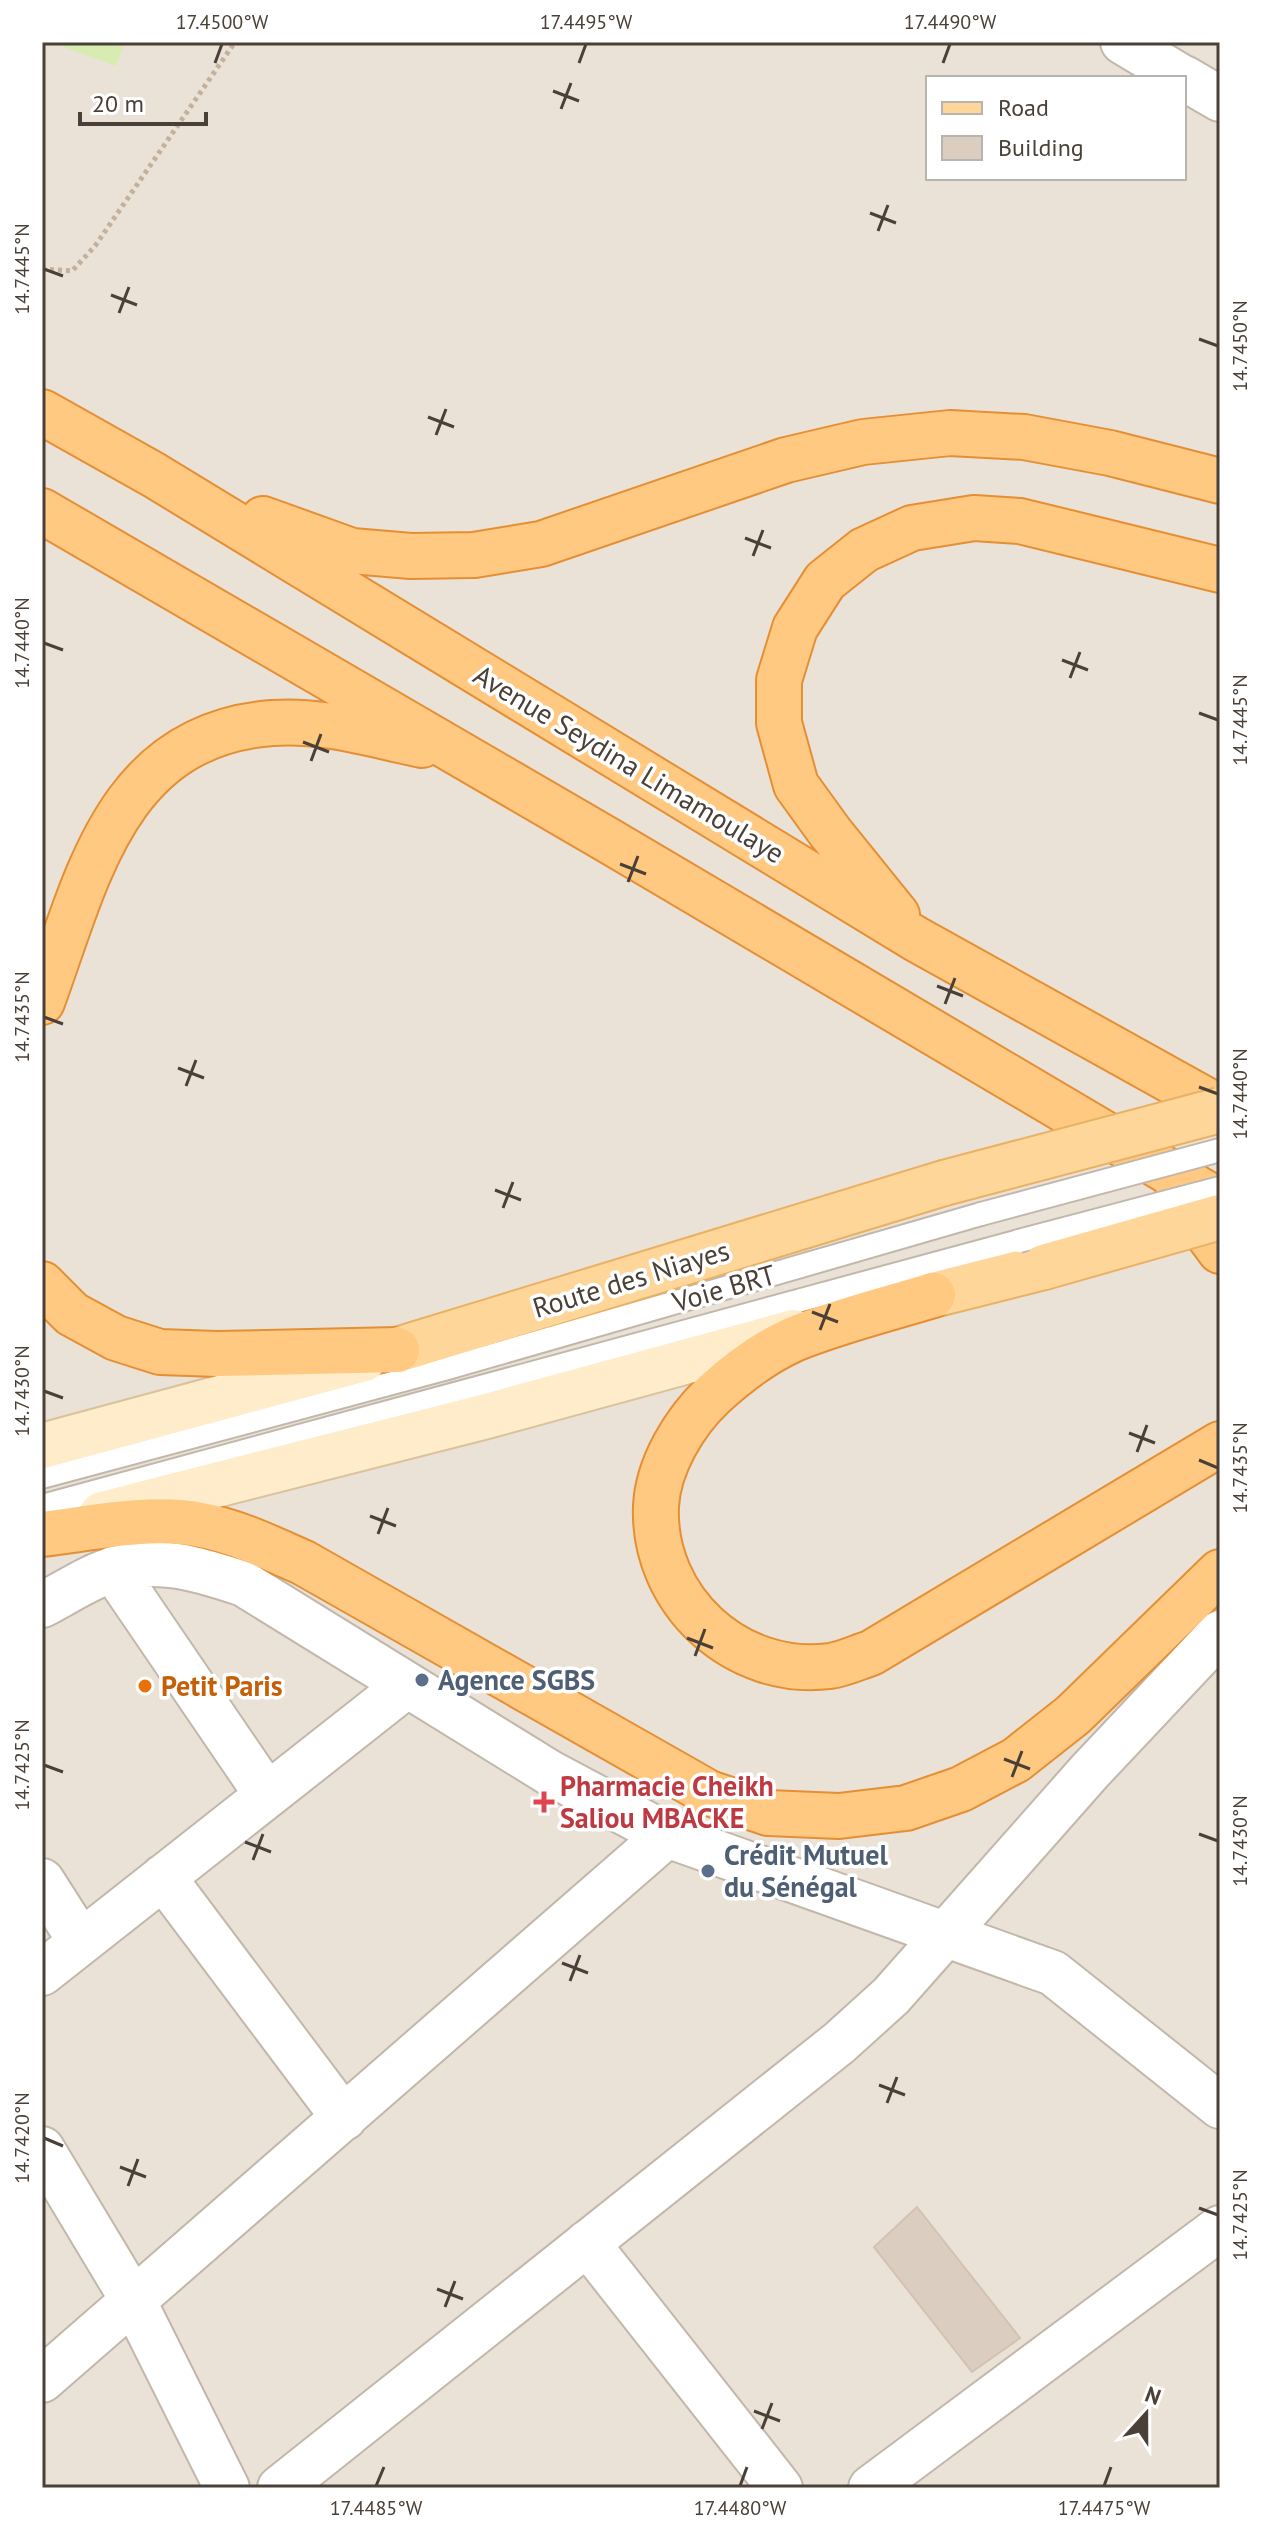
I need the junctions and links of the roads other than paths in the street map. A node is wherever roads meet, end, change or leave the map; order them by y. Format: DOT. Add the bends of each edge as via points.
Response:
graph roads {
  1 [pos="1123,42"];
  2 [pos="1179,66"];
  3 [pos="1220,99"];
  4 [pos="42,412"];
  5 [pos="154,475"];
  6 [pos="1220,481"];
  7 [pos="42,511"];
  8 [pos="1220,570"];
  9 [pos="454,751"];
  10 [pos="916,939"];
  11 [pos="42,1002"];
  12 [pos="1220,1109"];
  13 [pos="1220,1150"];
  14 [pos="1158,1166"];
  15 [pos="1220,1188"];
  16 [pos="1220,1202"];
  17 [pos="1220,1217"];
  18 [pos="1220,1251"];
  19 [pos="1031,1254"];
  20 [pos="42,1284"];
  21 [pos="933,1295"];
  22 [pos="397,1350"];
  23 [pos="1220,1444"];
  24 [pos="42,1446"];
  25 [pos="42,1477"];
  26 [pos="42,1506"];
  27 [pos="42,1532"];
  28 [pos="113,1569"];
  29 [pos="1220,1572"];
  30 [pos="42,1605"];
  31 [pos="1220,1633"];
  32 [pos="406,1686"];
  33 [pos="267,1795"];
  34 [pos="667,1835"];
  35 [pos="163,1877"];
  36 [pos="42,1881"];
  37 [pos="947,1934"];
  38 [pos="81,1942"];
  39 [pos="42,1973"];
  40 [pos="1220,2106"];
  41 [pos="344,2118"];
  42 [pos="42,2149"];
  43 [pos="1220,2228"];
  44 [pos="587,2243"];
  45 [pos="134,2302"];
  46 [pos="42,2380"];
  47 [pos="227,2488"];
  48 [pos="280,2488"];
  49 [pos="780,2488"];
  50 [pos="871,2488"];
  1 -- 2 [label="street"];
  2 -- 3 [label="street"];
  4 -- 5 [label="highway, Avenue Seydina Limamoulaye"];
  5 -- 6 [label="highway" via="352,551 411,556 474,555 541,544 786,460 863,442 950,433 1024,437"];
  5 -- 10 [label="highway, Avenue Seydina Limamoulaye"];
  7 -- 9 [label="highway"];
  8 -- 10 [label="highway" via="1020,521 974,518 912,528 864,550 825,581 795,628 779,680 779,723 796,785"];
  9 -- 11 [label="highway" via="319,725 272,723 187,746 133,794 103,840"];
  9 -- 14 [label="highway"];
  10 -- 12 [label="highway, Avenue Seydina Limamoulaye"];
  12 -- 22 [label="main road, Route des Niayes, bridge" via="944,1183"];
  13 -- 25 [label="lane, Voie BRT, bridge"];
  14 -- 16 [label="highway"];
  14 -- 18 [label="highway"];
  15 -- 19 [label="lane, Voie BRT, bridge"];
  17 -- 19 [label="main road, bridge"];
  19 -- 21 [label="main road"];
  19 -- 26 [label="lane, Voie BRT"];
  20 -- 22 [label="highway" via="72,1314 116,1338 160,1352"];
  21 -- 23 [label="highway" via="792,1340 742,1369 687,1425 665,1466 656,1506 661,1553 681,1598 708,1630 746,1653 787,1666 832,1666 871,1653"];
  21 -- 27 [label="main road"];
  22 -- 24 [label="main road, Route des Niayes"];
  27 -- 29 [label="highway" via="152,1522 199,1524 247,1537 304,1563 709,1793 768,1813 839,1816 906,1808 961,1789 1016,1760 1073,1715"];
  28 -- 30 [label="street"];
  28 -- 32 [label="street" via="155,1562 197,1568 244,1584"];
  28 -- 33 [label="street"];
  31 -- 37 [label="street"];
  32 -- 33 [label="street"];
  32 -- 34 [label="street" via="550,1773"];
  33 -- 35 [label="street"];
  34 -- 37 [label="street"];
  34 -- 41 [label="street"];
  35 -- 38 [label="street"];
  35 -- 41 [label="street"];
  36 -- 38 [label="street"];
  37 -- 40 [label="street" via="1053,1973"];
  37 -- 44 [label="street" via="839,2043"];
  38 -- 39 [label="street"];
  41 -- 45 [label="street"];
  42 -- 45 [label="street"];
  43 -- 50 [label="street"];
  44 -- 48 [label="street"];
  44 -- 49 [label="street"];
  45 -- 46 [label="street"];
  45 -- 47 [label="street"];
}
